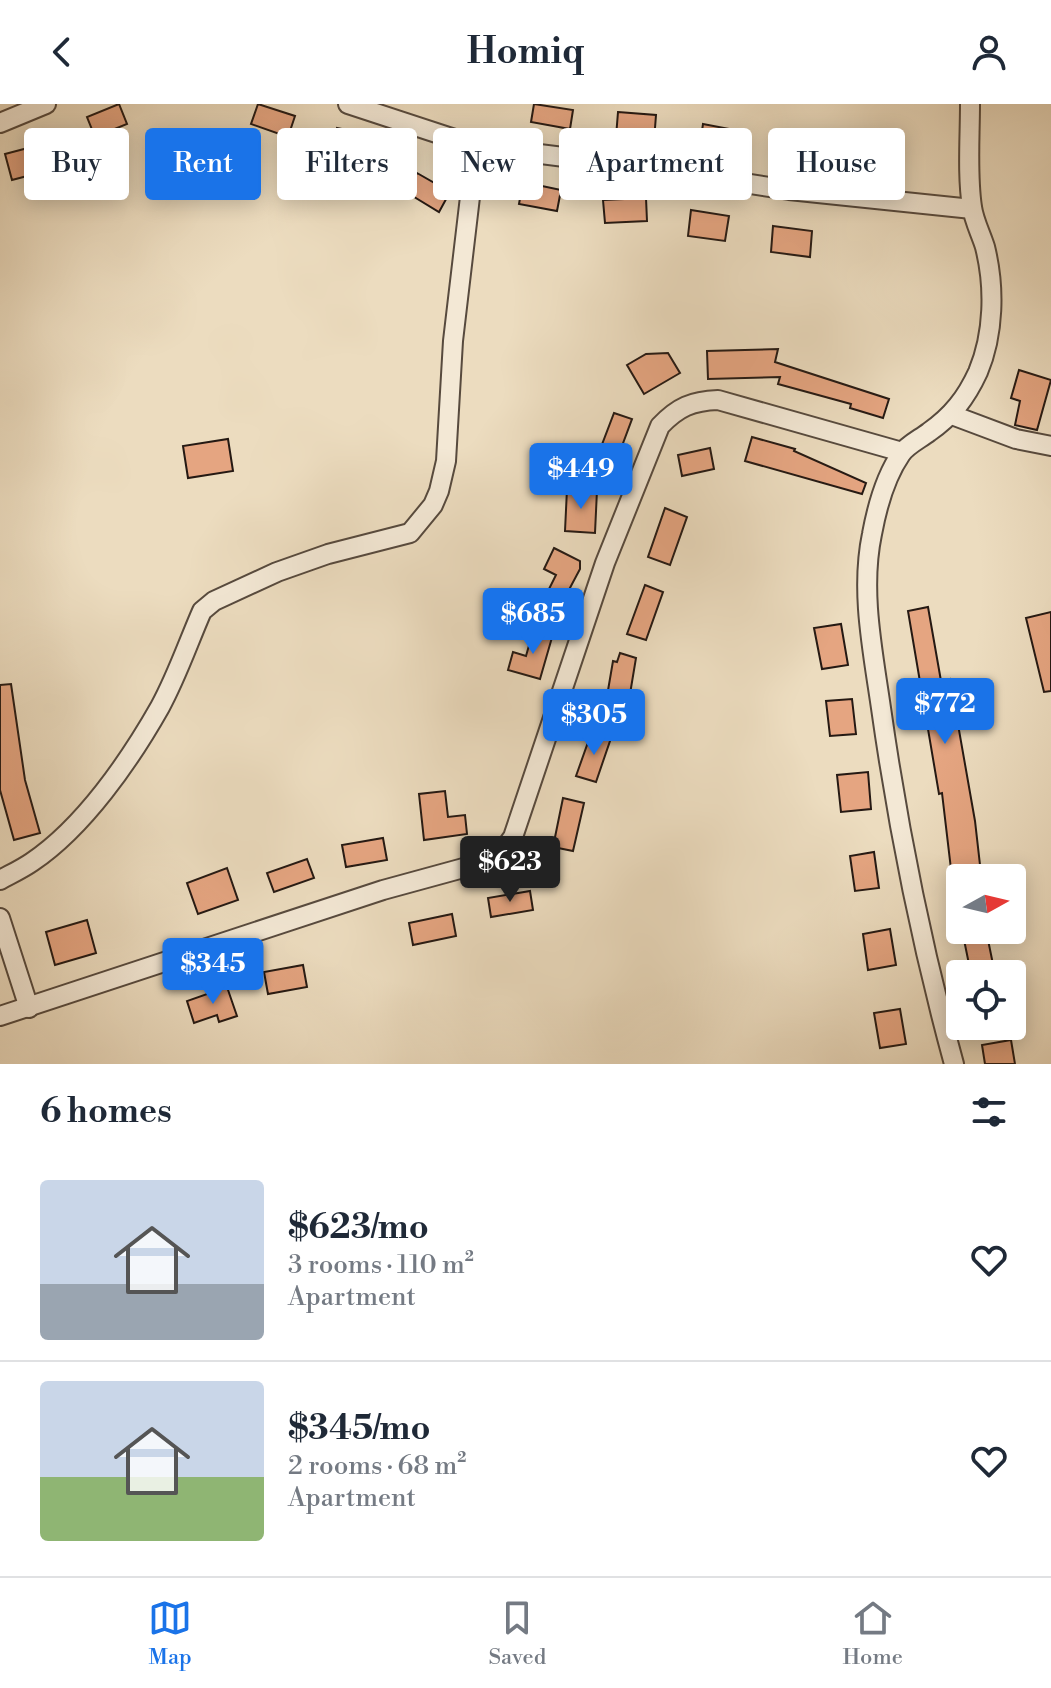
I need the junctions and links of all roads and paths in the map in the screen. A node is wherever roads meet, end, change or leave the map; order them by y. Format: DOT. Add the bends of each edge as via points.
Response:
graph roads {
  1 [pos="46,104"];
  2 [pos="348,104"];
  3 [pos="970,104"];
  4 [pos="0,123"];
  5 [pos="433,132"];
  6 [pos="543,154"];
  7 [pos="470,200"];
  8 [pos="972,209"];
  9 [pos="952,415"];
  10 [pos="1051,446"];
  11 [pos="902,452"];
  12 [pos="0,880"];
  13 [pos="0,918"];
  14 [pos="29,1008"];
  15 [pos="0,1016"];
  16 [pos="954,1064"];
  1 -- 4 [label="street"];
  2 -- 5 [label="street"];
  3 -- 8 [label="street"];
  6 -- 8 [label="street" via="789,190"];
  7 -- 12 [label="street" via="446,461 433,505 410,533 277,572 202,611 161,706 100,795 56,843"];
  8 -- 9 [label="street" via="985,249 991,320 978,371"];
  9 -- 10 [label="street"];
  9 -- 11 [label="street"];
  11 -- 14 [label="street" via="718,400 694,401 675,411 660,426 610,549 513,837 500,855"];
  11 -- 16 [label="street" via="884,487 871,536 870,629 894,799"];
  13 -- 14 [label="street"];
  14 -- 15 [label="street"];
}
